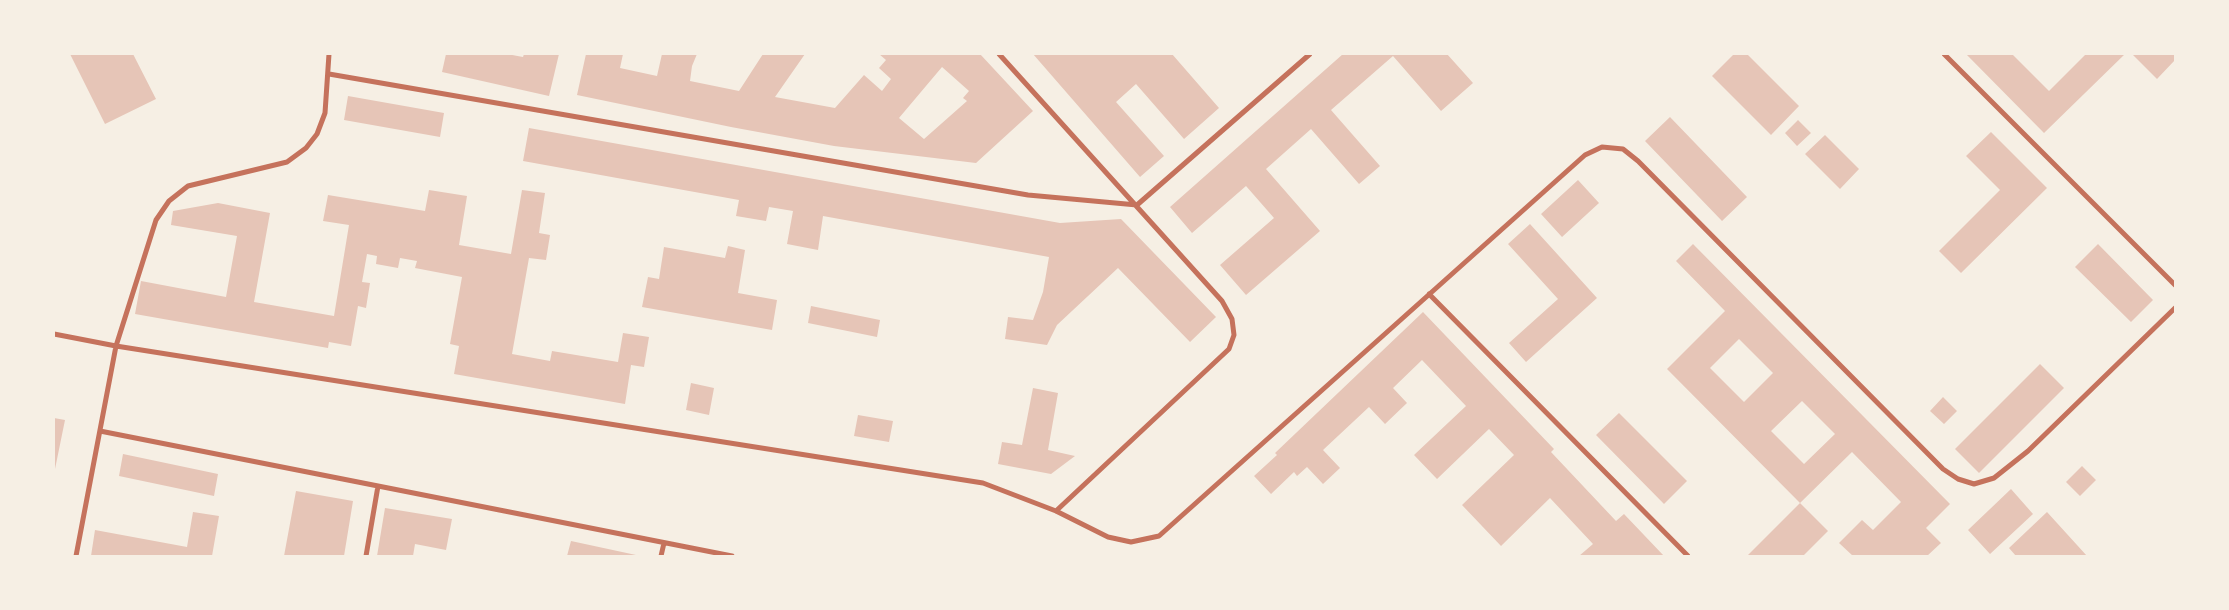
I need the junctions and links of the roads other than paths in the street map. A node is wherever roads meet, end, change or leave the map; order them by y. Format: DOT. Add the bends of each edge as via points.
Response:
graph roads {
  1 [pos="329,54"];
  2 [pos="999,54"];
  3 [pos="1310,54"];
  4 [pos="1944,54"];
  5 [pos="329,74"];
  6 [pos="1137,205"];
  7 [pos="2175,285"];
  8 [pos="1429,294"];
  9 [pos="2175,308"];
  10 [pos="54,334"];
  11 [pos="116,346"];
  12 [pos="100,431"];
  13 [pos="378,486"];
  14 [pos="1056,511"];
  15 [pos="664,543"];
  16 [pos="76,556"];
  17 [pos="366,556"];
  18 [pos="661,556"];
  19 [pos="732,556"];
  20 [pos="1688,556"];
  1 -- 5 [label="street"];
  2 -- 6 [label="street"];
  3 -- 6 [label="street"];
  4 -- 7 [label="street"];
  5 -- 6 [label="street" via="1028,195"];
  5 -- 11 [label="street" via="325,113 316,134 298,155 287,162 188,186 169,201 150,235"];
  6 -- 14 [label="street" via="1222,301 1232,318 1234,334 1229,349"];
  8 -- 9 [label="street" via="1585,155 1602,147 1623,149 1942,469 1974,484 1994,478 2028,451"];
  8 -- 14 [label="street" via="1159,536 1130,542 1108,537"];
  8 -- 20 [label="street"];
  10 -- 11 [label="street"];
  11 -- 12 [label="street"];
  11 -- 14 [label="street" via="983,483"];
  12 -- 13 [label="street"];
  12 -- 16 [label="street"];
  13 -- 15 [label="street"];
  13 -- 17 [label="street"];
  15 -- 18 [label="street"];
  15 -- 19 [label="street"];
}
